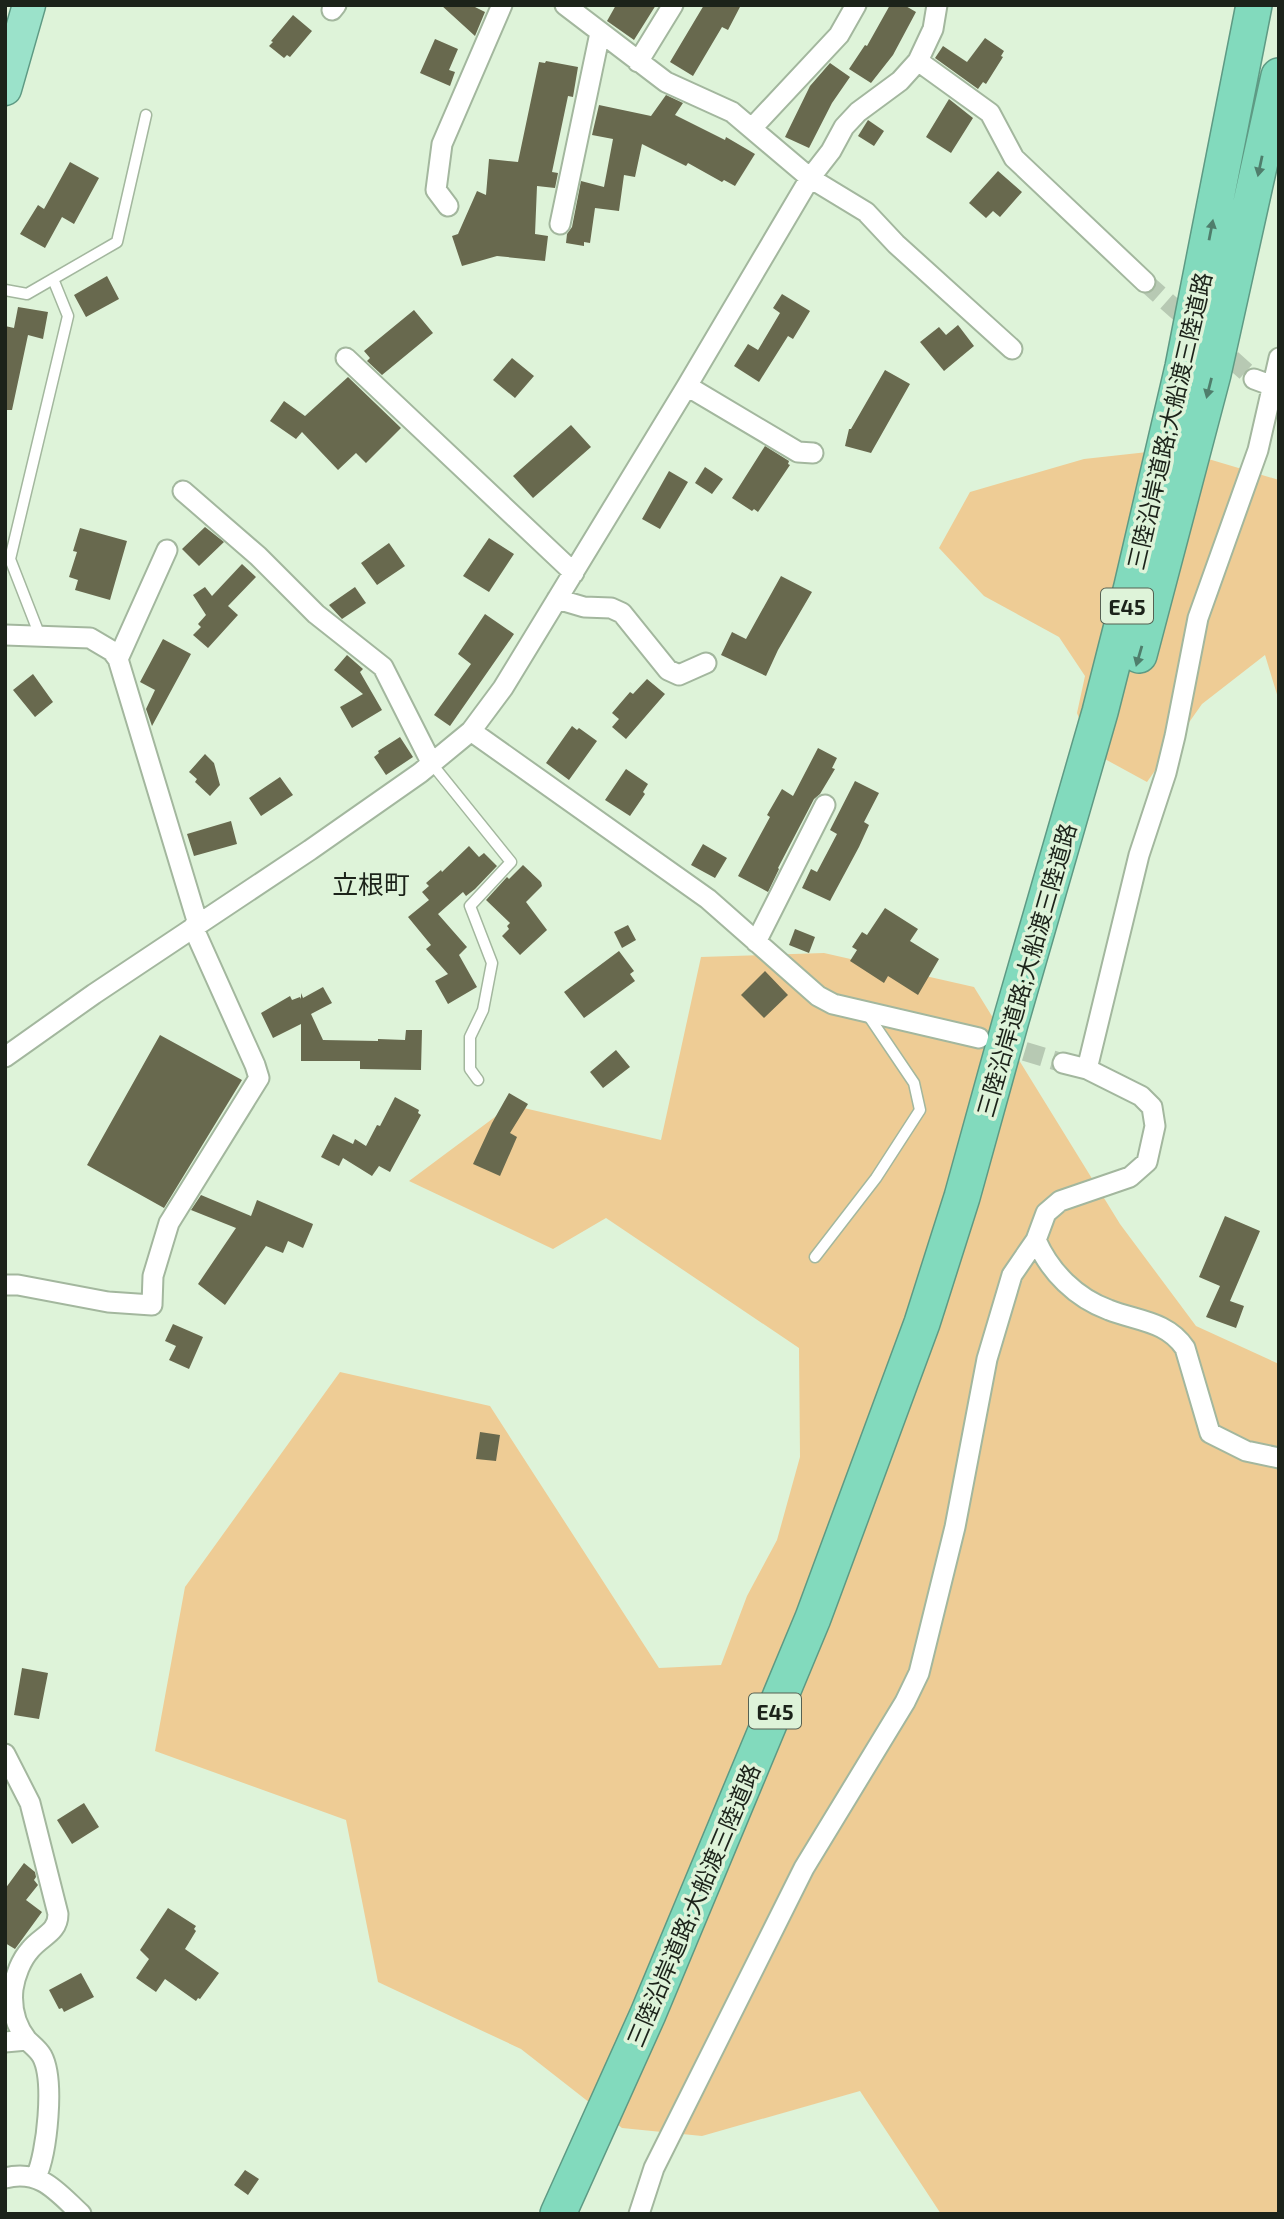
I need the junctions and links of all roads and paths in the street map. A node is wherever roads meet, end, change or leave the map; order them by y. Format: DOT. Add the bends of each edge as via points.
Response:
graph roads {
  1 [pos="29,5"];
  2 [pos="502,5"];
  3 [pos="565,5"];
  4 [pos="673,5"];
  5 [pos="856,5"];
  6 [pos="937,5"];
  7 [pos="1254,5"];
  8 [pos="600,33"];
  9 [pos="918,61"];
  10 [pos="638,62"];
  11 [pos="1279,76"];
  12 [pos="5,89"];
  13 [pos="146,116"];
  14 [pos="752,128"];
  15 [pos="810,178"];
  16 [pos="448,206"];
  17 [pos="560,224"];
  18 [pos="52,279"];
  19 [pos="1145,282"];
  20 [pos="5,290"];
  21 [pos="1012,349"];
  22 [pos="346,358"];
  23 [pos="1279,358"];
  24 [pos="687,386"];
  25 [pos="813,453"];
  26 [pos="183,491"];
  27 [pos="167,550"];
  28 [pos="574,573"];
  29 [pos="557,599"];
  30 [pos="5,635"];
  31 [pos="40,636"];
  32 [pos="111,652"];
  33 [pos="706,663"];
  34 [pos="471,731"];
  35 [pos="432,764"];
  36 [pos="825,805"];
  37 [pos="195,926"];
  38 [pos="756,942"];
  39 [pos="865,1011"];
  40 [pos="979,1038"];
  41 [pos="8,1056"];
  42 [pos="1063,1063"];
  43 [pos="1087,1069"];
  44 [pos="478,1080"];
  45 [pos="962,1197"];
  46 [pos="1036,1240"];
  47 [pos="815,1256"];
  48 [pos="16,1286"];
  49 [pos="1279,1458"];
  50 [pos="5,1754"];
  51 [pos="27,2040"];
  52 [pos="5,2042"];
  53 [pos="36,2177"];
  54 [pos="5,2178"];
  55 [pos="81,2214"];
  56 [pos="558,2214"];
  57 [pos="639,2214"];
  1 -- 12 [label="highway"];
  2 -- 16 [label="street" via="442,144 436,190"];
  3 -- 8 [label="street"];
  4 -- 10 [label="street"];
  5 -- 14 [label="street" via="839,35"];
  6 -- 9 [label="street" via="933,29"];
  45 -- 7 [label="highway, 三陸沿岸道路;大船渡三陸道路 / E45, one-way" via="1132,586 1191,327"];
  8 -- 10 [label="street"];
  8 -- 17 [label="street"];
  9 -- 15 [label="street" via="901,81 844,127"];
  9 -- 19 [label="street" via="990,113 1014,158"];
  10 -- 14 [label="street" via="666,82 732,112"];
  11 -- 45 [label="highway, 三陸沿岸道路;大船渡三陸道路 / E45, one-way" via="1213,374 1125,704 1027,1024"];
  13 -- 18 [label="lane" via="117,242"];
  14 -- 15 [label="street"];
  15 -- 21 [label="street" via="866,212"];
  15 -- 24 [label="street"];
  18 -- 20 [label="lane" via="27,294"];
  18 -- 31 [label="lane" via="68,316 10,559"];
  22 -- 28 [label="street"];
  23 -- 43 [label="street" via="1264,383 1258,450 1198,618 1166,773 1139,855"];
  24 -- 25 [label="street" via="798,452"];
  24 -- 28 [label="street"];
  26 -- 35 [label="street" via="316,614 383,667"];
  27 -- 32 [label="street"];
  28 -- 29 [label="street"];
  29 -- 33 [label="street" via="622,613 668,670 678,675"];
  29 -- 34 [label="street"];
  30 -- 31 [label="street"];
  31 -- 32 [label="street" via="90,638"];
  32 -- 37 [label="street"];
  34 -- 35 [label="street"];
  34 -- 38 [label="street" via="708,900"];
  35 -- 37 [label="street"];
  35 -- 44 [label="lane" via="511,862 470,906 492,963 483,1010 470,1037 470,1069"];
  36 -- 38 [label="street"];
  37 -- 41 [label="street"];
  37 -- 48 [label="street" via="259,1078 169,1223 153,1276 152,1305"];
  38 -- 39 [label="street" via="818,996"];
  39 -- 40 [label="street"];
  39 -- 47 [label="lane" via="915,1083 920,1110 876,1178"];
  42 -- 43 [label="street"];
  43 -- 46 [label="street" via="1141,1096 1152,1107 1155,1126 1147,1162 1130,1177 1060,1201 1046,1213"];
  45 -- 56 [label="highway, 三陸沿岸道路;大船渡三陸道路 / E45" via="922,1323 813,1618"];
  46 -- 49 [label="street" via="1046,1262 1072,1289 1107,1309 1162,1326 1177,1336 1185,1348 1210,1433 1246,1451"];
  46 -- 57 [label="street" via="1012,1275 987,1359 955,1527 919,1673 804,1868 654,2168"];
  50 -- 51 [label="street" via="30,1803 58,1914 54,1930 31,1948 21,1963 13,1987 12,2010"];
  51 -- 52 [label="street"];
  51 -- 53 [label="street" via="41,2053 49,2085 43,2162"];
  53 -- 54 [label="street"];
  53 -- 55 [label="street"];
}
